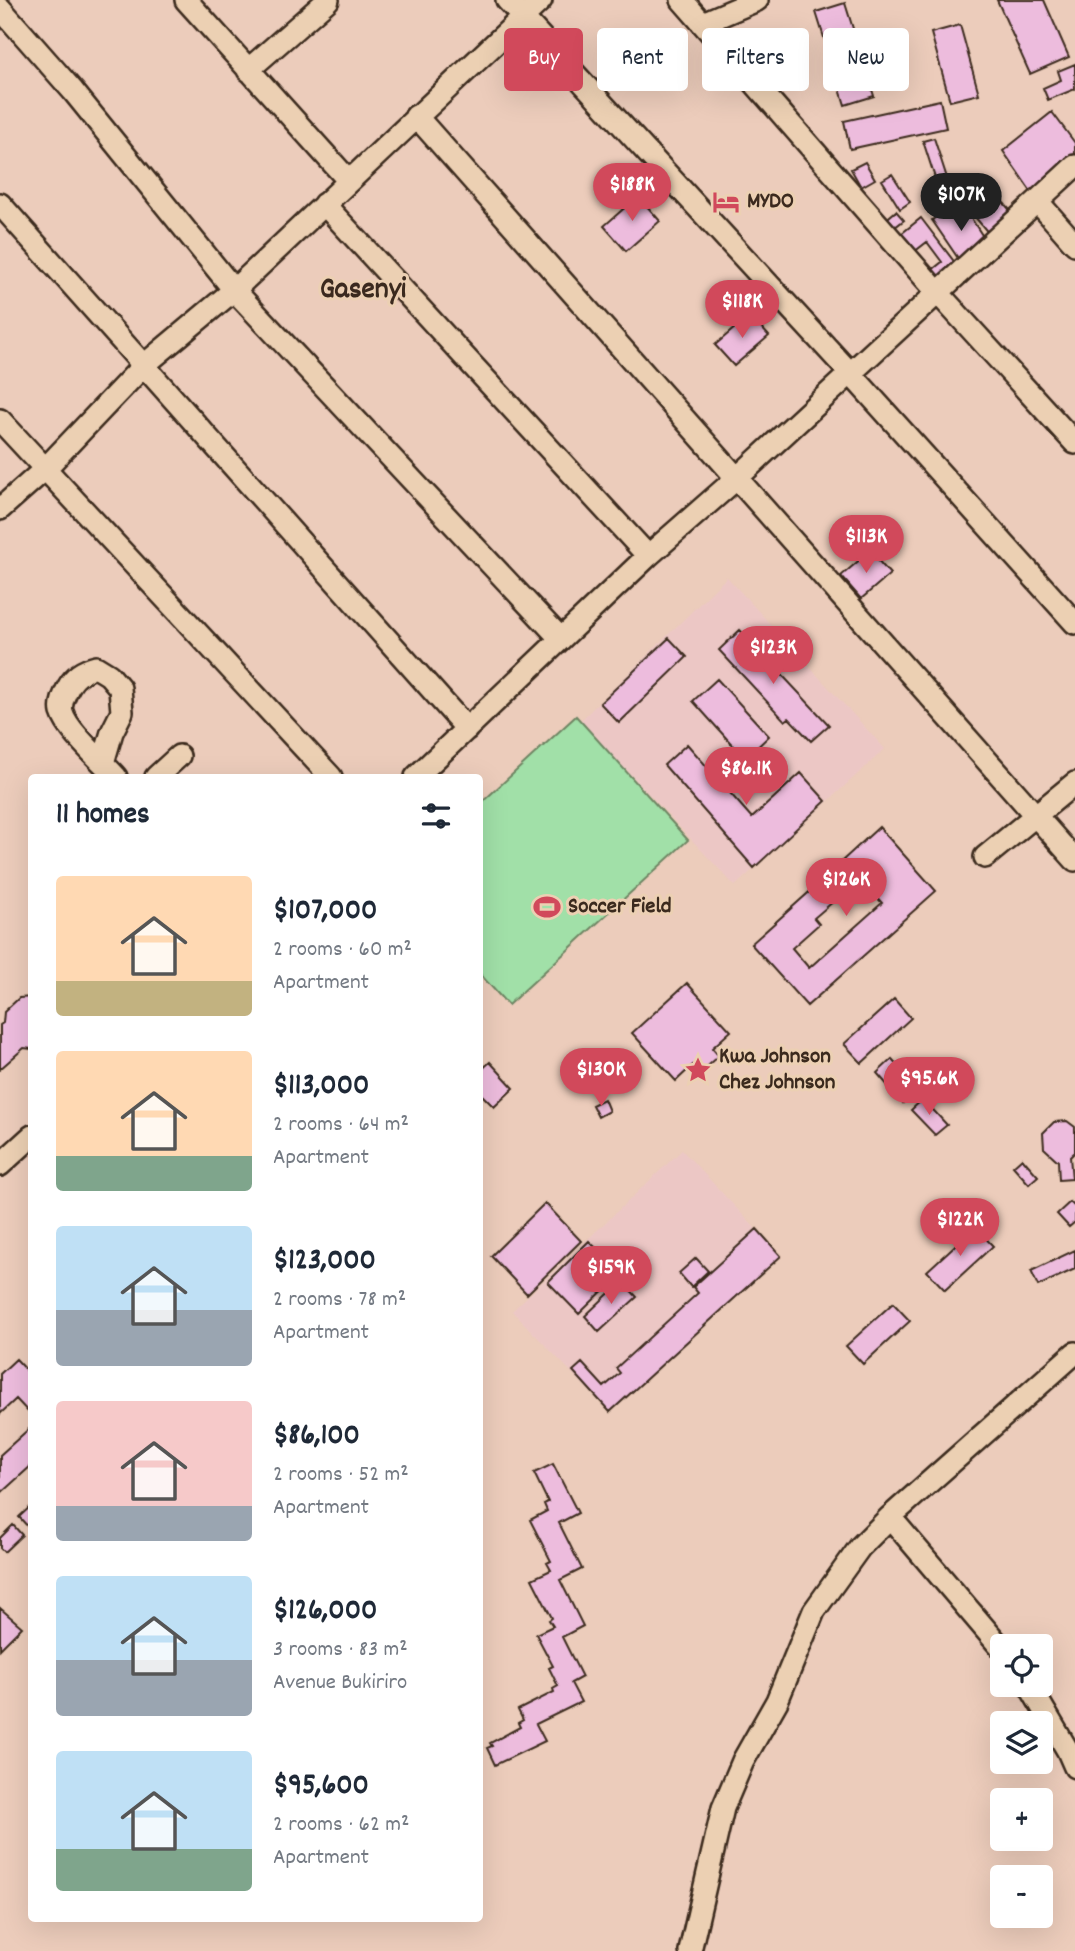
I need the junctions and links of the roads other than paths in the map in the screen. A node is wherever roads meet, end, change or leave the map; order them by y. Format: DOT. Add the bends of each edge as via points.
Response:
graph roads {
  1 [pos="186,0"];
  2 [pos="328,0"];
  3 [pos="507,0"];
  4 [pos="541,0"];
  5 [pos="682,0"];
  6 [pos="757,0"];
  7 [pos="0,8"];
  8 [pos="522,17"];
  9 [pos="703,23"];
  10 [pos="248,70"];
  11 [pos="416,116"];
  12 [pos="1075,166"];
  13 [pos="349,181"];
  14 [pos="1038,202"];
  15 [pos="0,204"];
  16 [pos="324,204"];
  17 [pos="1075,244"];
  18 [pos="234,290"];
  19 [pos="939,294"];
  20 [pos="143,366"];
  21 [pos="851,374"];
  22 [pos="0,421"];
  23 [pos="1075,443"];
  24 [pos="44,470"];
  25 [pos="737,478"];
  26 [pos="0,509"];
  27 [pos="648,556"];
  28 [pos="1075,623"];
  29 [pos="561,639"];
  30 [pos="467,729"];
  31 [pos="179,756"];
  32 [pos="159,774"];
  33 [pos="328,774"];
  34 [pos="419,774"];
  35 [pos="1075,783"];
  36 [pos="1035,816"];
  37 [pos="985,857"];
  38 [pos="1075,859"];
  39 [pos="28,1140"];
  40 [pos="0,1165"];
  41 [pos="1075,1353"];
  42 [pos="890,1517"];
  43 [pos="990,1635"];
  44 [pos="1036,1697"];
  45 [pos="1075,1767"];
  46 [pos="690,1951"];
  1 -- 10 [label="street"];
  2 -- 10 [label="street"];
  3 -- 8 [label="street"];
  4 -- 8 [label="street"];
  5 -- 9 [label="street"];
  6 -- 9 [label="street"];
  7 -- 18 [label="street" via="74,91"];
  8 -- 11 [label="street"];
  8 -- 21 [label="street"];
  9 -- 19 [label="street"];
  10 -- 13 [label="street"];
  11 -- 13 [label="street"];
  11 -- 25 [label="street"];
  12 -- 14 [label="street"];
  13 -- 16 [label="street"];
  14 -- 17 [label="street"];
  14 -- 19 [label="street"];
  15 -- 20 [label="street"];
  16 -- 18 [label="street"];
  16 -- 27 [label="street"];
  18 -- 20 [label="street"];
  18 -- 29 [label="street"];
  19 -- 21 [label="street"];
  19 -- 23 [label="street"];
  20 -- 24 [label="street"];
  20 -- 30 [label="street"];
  21 -- 25 [label="street"];
  21 -- 28 [label="street"];
  22 -- 24 [label="street"];
  24 -- 26 [label="street"];
  24 -- 33 [label="street"];
  25 -- 27 [label="street"];
  25 -- 36 [label="street"];
  27 -- 29 [label="street"];
  29 -- 30 [label="street"];
  30 -- 34 [label="street"];
  31 -- 32 [label="street"];
  35 -- 36 [label="street"];
  36 -- 37 [label="street"];
  36 -- 38 [label="street"];
  39 -- 40 [label="street"];
  41 -- 42 [label="street"];
  42 -- 43 [label="street"];
  42 -- 46 [label="street" via="860,1547 814,1611 777,1701 743,1761 723,1808"];
  44 -- 45 [label="street"];
}
